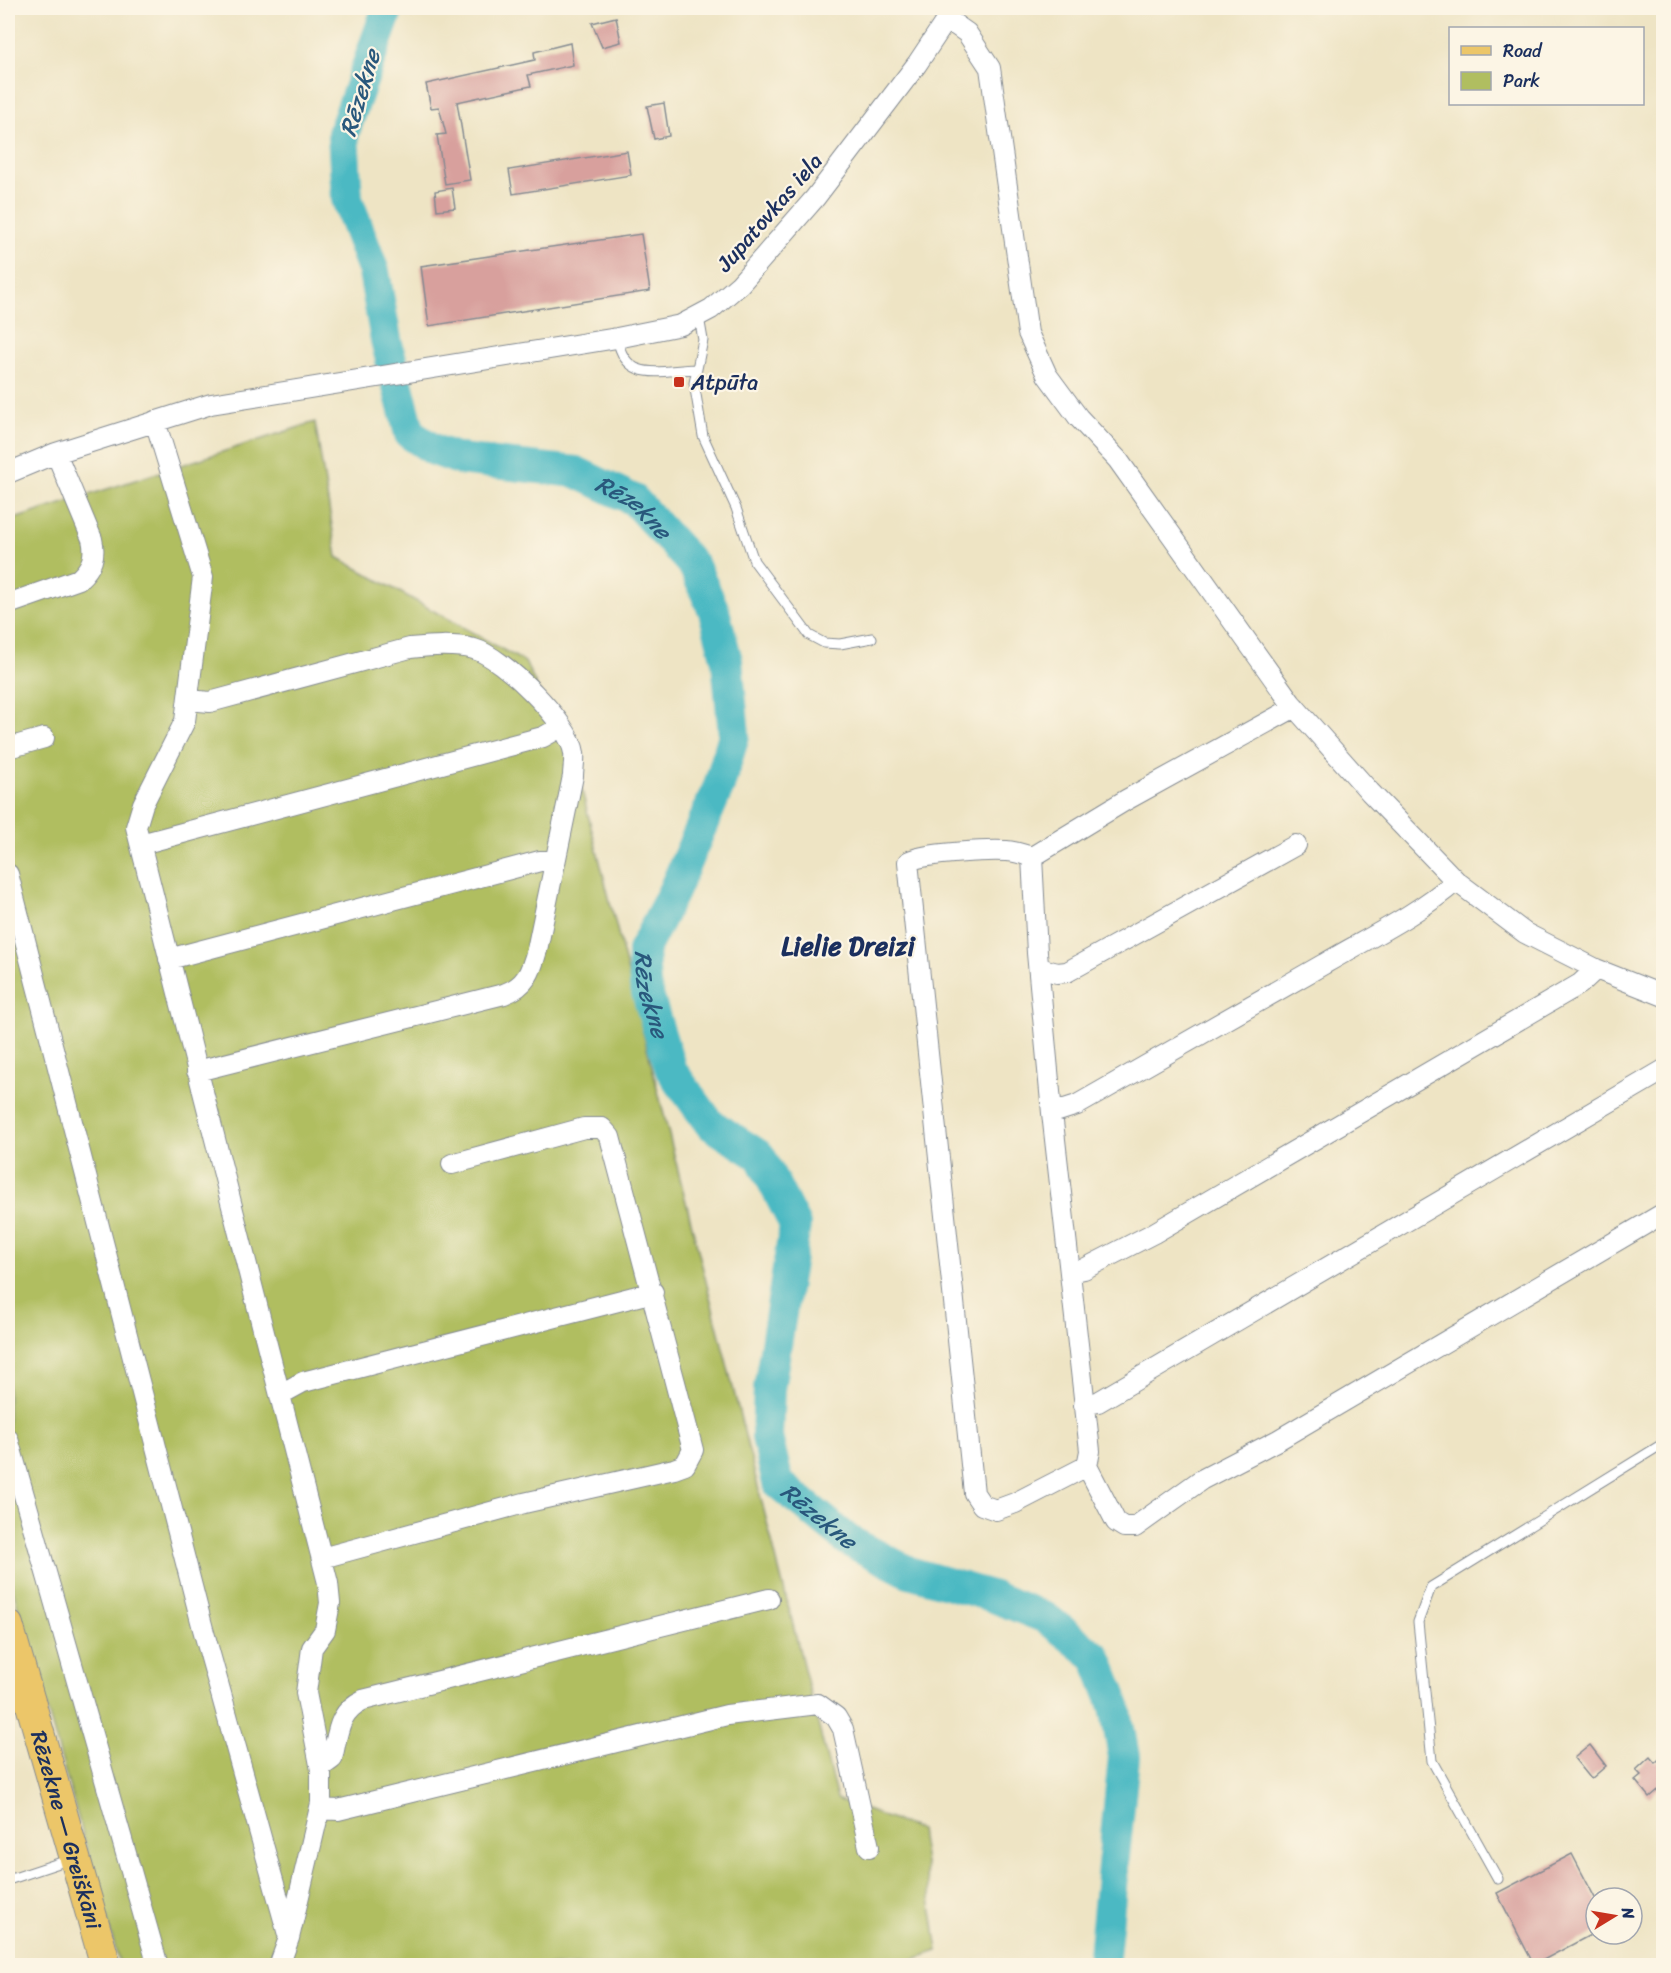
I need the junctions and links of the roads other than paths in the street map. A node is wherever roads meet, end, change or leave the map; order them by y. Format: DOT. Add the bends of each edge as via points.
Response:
graph roads {
  1 [pos="949,13"];
  2 [pos="699,317"];
  3 [pos="617,338"];
  4 [pos="695,369"];
  5 [pos="155,421"];
  6 [pos="56,453"];
  7 [pos="8,472"];
  8 [pos="8,604"];
  9 [pos="872,638"];
  10 [pos="188,700"];
  11 [pos="1295,708"];
  12 [pos="561,727"];
  13 [pos="44,738"];
  14 [pos="8,748"];
  15 [pos="141,844"];
  16 [pos="1296,845"];
  17 [pos="1032,857"];
  18 [pos="555,861"];
  19 [pos="8,874"];
  20 [pos="1456,881"];
  21 [pos="169,959"];
  22 [pos="1039,968"];
  23 [pos="1596,969"];
  24 [pos="1664,996"];
  25 [pos="1664,1070"];
  26 [pos="197,1071"];
  27 [pos="1052,1113"];
  28 [pos="452,1164"];
  29 [pos="1664,1213"];
  30 [pos="1070,1272"];
  31 [pos="653,1292"];
  32 [pos="281,1394"];
  33 [pos="1084,1406"];
  34 [pos="8,1439"];
  35 [pos="1664,1443"];
  36 [pos="1087,1466"];
  37 [pos="322,1558"];
  38 [pos="769,1599"];
  39 [pos="8,1625"];
  40 [pos="321,1767"];
  41 [pos="320,1809"];
  42 [pos="869,1847"];
  43 [pos="76,1858"];
  44 [pos="1498,1879"];
  45 [pos="8,1880"];
  46 [pos="289,1938"];
  47 [pos="106,1965"];
  48 [pos="158,1965"];
  49 [pos="279,1965"];
  1 -- 2 [label="street, Jupatovkas iela" via="816,198 740,285"];
  1 -- 11 [label="street" via="990,69 1028,333 1047,375 1078,417 1118,460"];
  2 -- 3 [label="street, Jupatovkas iela" via="681,325"];
  2 -- 4 [label="lane" via="702,340"];
  3 -- 4 [label="lane" via="621,355 629,365 664,373"];
  3 -- 5 [label="street, Jupatovkas iela" via="211,404"];
  4 -- 9 [label="lane" via="704,436 754,561 809,634 824,643"];
  5 -- 6 [label="street, Jupatovkas iela"];
  5 -- 10 [label="street" via="203,577"];
  6 -- 7 [label="street, Jupatovkas iela"];
  6 -- 8 [label="street" via="92,539 92,561 79,579"];
  10 -- 12 [label="street" via="210,702 410,648 435,645 476,649 498,661 525,683"];
  10 -- 15 [label="street" via="185,721 143,804 136,827"];
  11 -- 17 [label="street" via="1126,800"];
  11 -- 20 [label="street"];
  12 -- 15 [label="street" via="543,737"];
  12 -- 18 [label="street" via="574,753 573,776"];
  13 -- 14 [label="street"];
  15 -- 21 [label="street"];
  16 -- 22 [label="street" via="1067,972"];
  17 -- 22 [label="street"];
  17 -- 36 [label="street" via="1012,851 943,853 908,862 974,1493 982,1505 996,1510"];
  18 -- 21 [label="street" via="540,861"];
  18 -- 26 [label="street" via="531,973 515,990"];
  19 -- 46 [label="street" via="203,1629"];
  20 -- 23 [label="street" via="1526,933"];
  20 -- 27 [label="street" via="1407,916 1260,1003 1077,1105"];
  21 -- 26 [label="street"];
  22 -- 27 [label="street"];
  23 -- 24 [label="street"];
  23 -- 30 [label="street" via="1580,984 1154,1233 1084,1269"];
  25 -- 33 [label="street" via="1188,1351 1098,1402"];
  26 -- 32 [label="street"];
  27 -- 30 [label="street"];
  28 -- 31 [label="street" via="584,1128 602,1128 616,1151"];
  29 -- 36 [label="street" via="1278,1440 1201,1480 1136,1527 1116,1522"];
  30 -- 33 [label="street"];
  31 -- 32 [label="street" via="303,1382"];
  31 -- 37 [label="street" via="693,1450 685,1465 524,1503"];
  32 -- 37 [label="street"];
  33 -- 36 [label="street" via="1090,1450"];
  34 -- 48 [label="street"];
  35 -- 44 [label="lane" via="1431,1587 1418,1622 1432,1761"];
  37 -- 40 [label="street" via="330,1603 325,1629 312,1648 306,1693"];
  38 -- 40 [label="street" via="363,1700 346,1710 332,1759"];
  39 -- 43 [label="main road, Rēzekne — Greiškāni"];
  40 -- 41 [label="street"];
  41 -- 42 [label="street" via="338,1810 727,1715 818,1704 836,1717 843,1729"];
  41 -- 46 [label="street"];
  43 -- 45 [label="lane"];
  43 -- 47 [label="main road, Rēzekne — Greiškāni"];
  46 -- 49 [label="street"];
}
